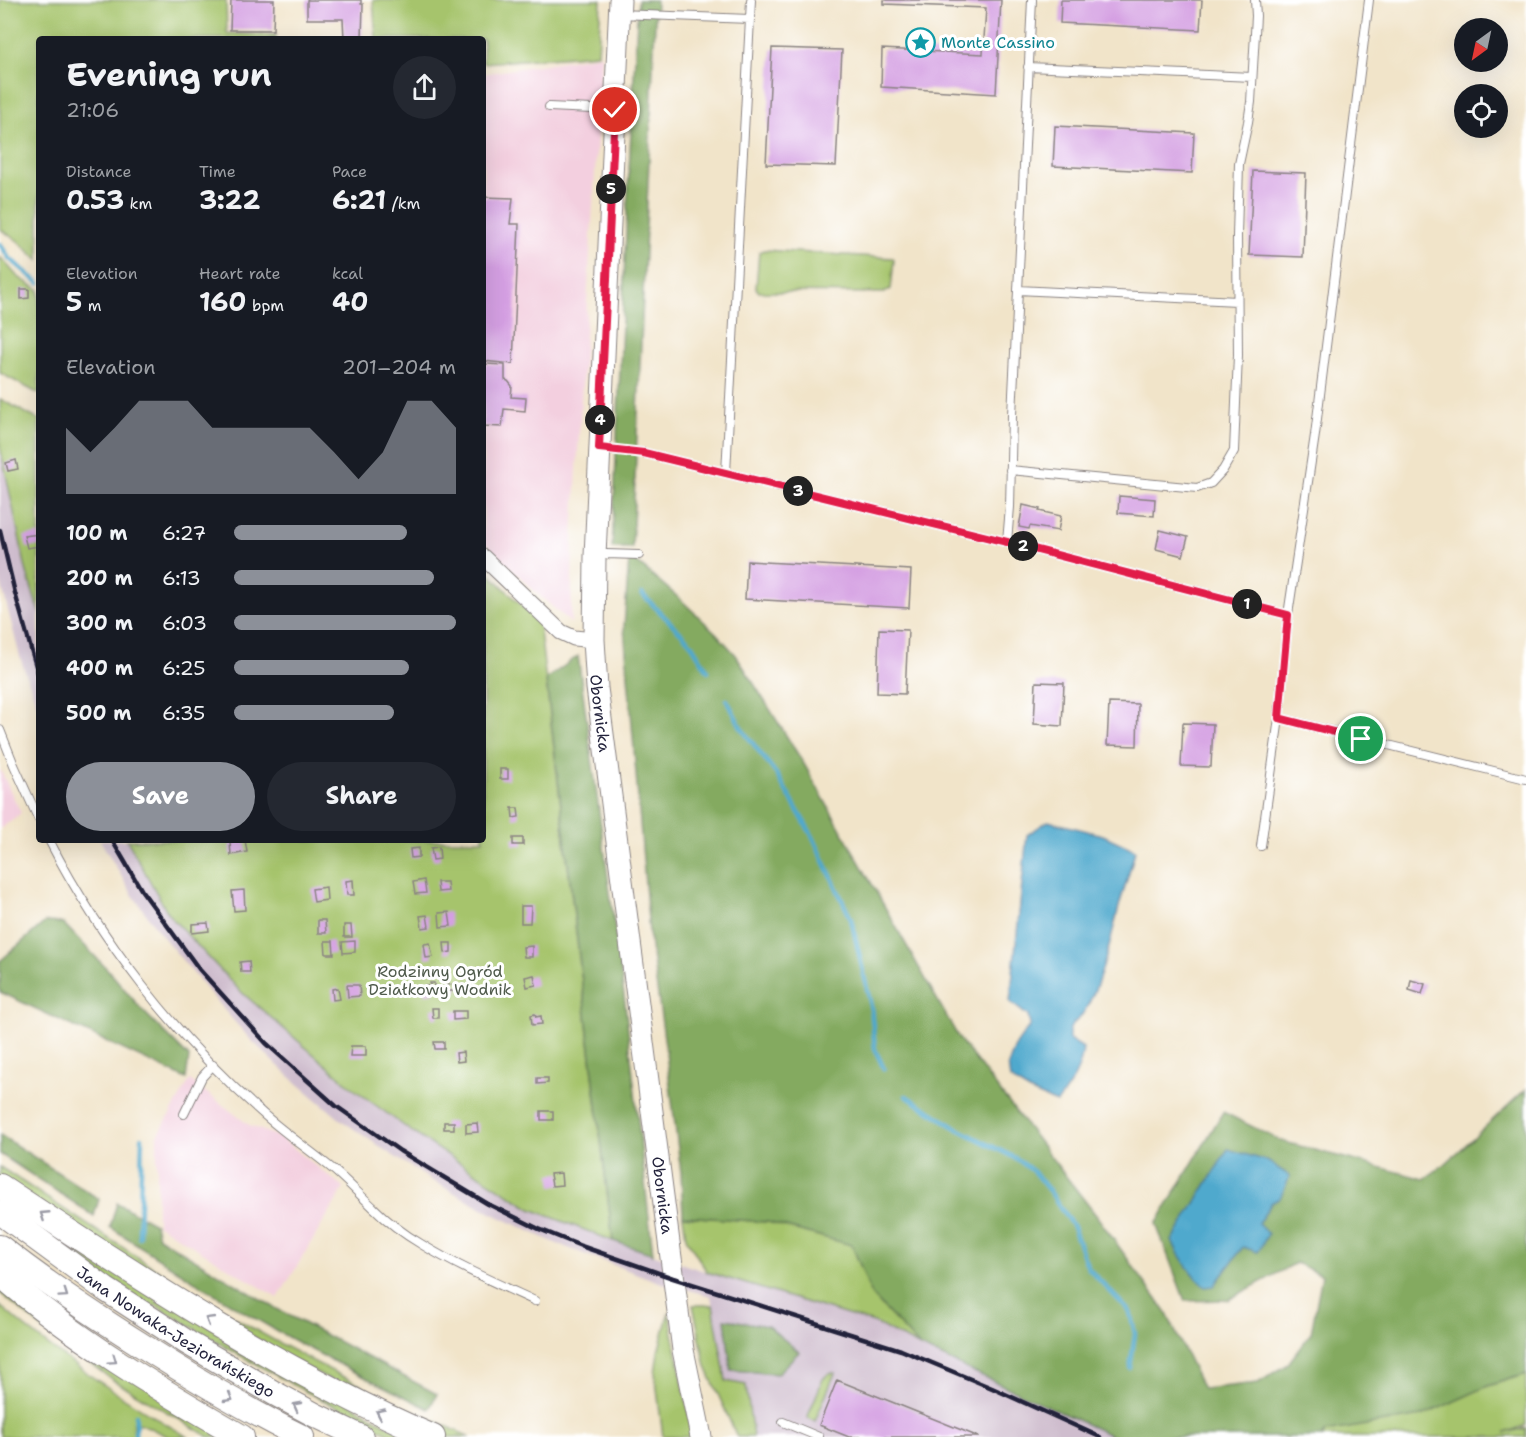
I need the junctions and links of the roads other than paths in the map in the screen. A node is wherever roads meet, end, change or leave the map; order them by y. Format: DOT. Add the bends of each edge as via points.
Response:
graph roads {
  1 [pos="751,0"];
  2 [pos="1032,0"];
  3 [pos="1255,0"];
  4 [pos="1369,0"];
  5 [pos="620,7"];
  6 [pos="750,19"];
  7 [pos="1028,67"];
  8 [pos="1252,77"];
  9 [pos="549,107"];
  10 [pos="615,110"];
  11 [pos="1018,290"];
  12 [pos="1237,301"];
  13 [pos="599,448"];
  14 [pos="1010,470"];
  15 [pos="726,473"];
  16 [pos="1007,542"];
  17 [pos="595,555"];
  18 [pos="639,555"];
  19 [pos="486,560"];
  20 [pos="1288,615"];
  21 [pos="594,640"];
  22 [pos="1279,718"];
  23 [pos="0,730"];
  24 [pos="1526,780"];
  25 [pos="36,813"];
  26 [pos="51,843"];
  27 [pos="1262,846"];
  28 [pos="213,1065"];
  29 [pos="184,1114"];
  30 [pos="0,1186"];
  31 [pos="0,1212"];
  32 [pos="0,1247"];
  33 [pos="0,1274"];
  34 [pos="535,1301"];
  35 [pos="783,1422"];
  36 [pos="701,1431"];
  37 [pos="242,1437"];
  38 [pos="302,1437"];
  39 [pos="361,1437"];
  40 [pos="433,1437"];
  41 [pos="819,1437"];
  1 -- 6 [label="lane"];
  2 -- 7 [label="lane"];
  3 -- 8 [label="lane"];
  4 -- 20 [label="lane" via="1316,435"];
  5 -- 6 [label="lane"];
  5 -- 10 [label="main road, Obornicka"];
  6 -- 15 [label="lane"];
  7 -- 8 [label="lane"];
  7 -- 11 [label="lane"];
  8 -- 12 [label="lane" via="1239,165"];
  9 -- 10 [label="lane"];
  10 -- 13 [label="main road, Obornicka"];
  11 -- 12 [label="lane"];
  11 -- 14 [label="lane"];
  12 -- 14 [label="lane" via="1234,451 1211,483 1197,488"];
  13 -- 15 [label="lane" via="634,451"];
  13 -- 17 [label="main road, Obornicka"];
  14 -- 16 [label="lane"];
  15 -- 16 [label="lane"];
  16 -- 20 [label="lane"];
  17 -- 18 [label="lane"];
  17 -- 21 [label="main road, Obornicka"];
  19 -- 21 [label="street" via="561,632"];
  20 -- 22 [label="lane"];
  21 -- 36 [label="main road, Obornicka" via="671,1266 683,1350"];
  22 -- 24 [label="lane"];
  22 -- 27 [label="lane"];
  23 -- 25 [label="lane"];
  26 -- 28 [label="lane" via="133,973"];
  28 -- 29 [label="lane" via="202,1077"];
  28 -- 34 [label="lane" via="260,1112 390,1222 453,1262"];
  40 -- 30 [label="main road, one-way" via="363,1405 253,1346"];
  39 -- 31 [label="main road, Jana Nowaka-Jeziorańskiego, one-way" via="274,1393 188,1342 105,1289"];
  32 -- 38 [label="main road, Jana Nowaka-Jeziorańskiego, one-way" via="99,1318 189,1375"];
  33 -- 37 [label="main road, one-way" via="119,1364"];
  35 -- 41 [label="lane"];
}
